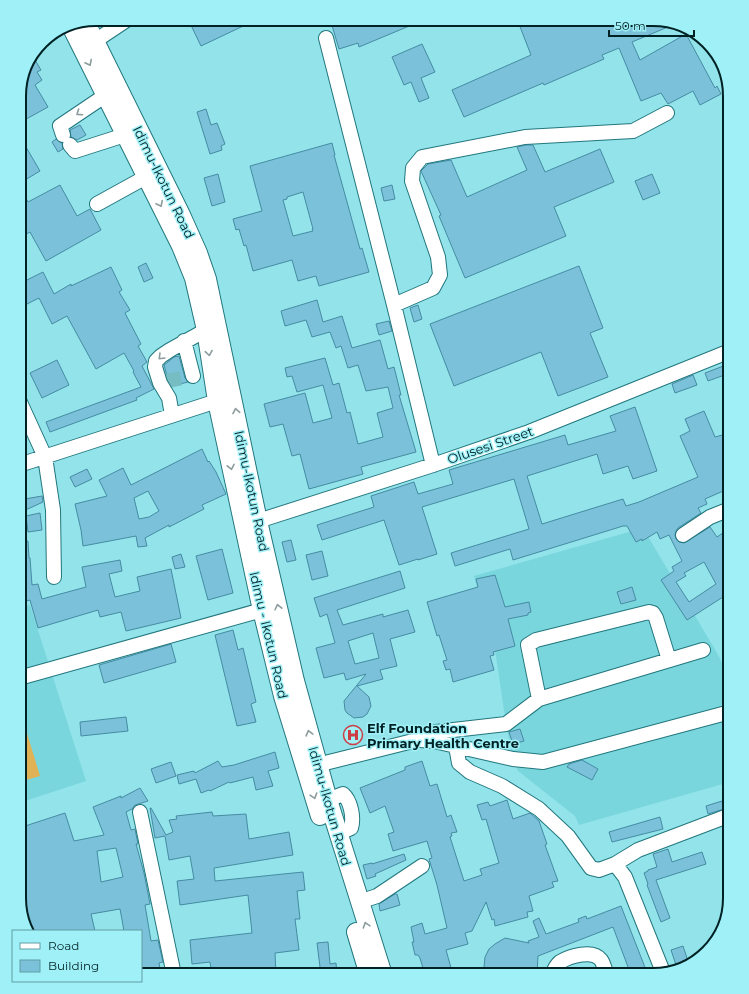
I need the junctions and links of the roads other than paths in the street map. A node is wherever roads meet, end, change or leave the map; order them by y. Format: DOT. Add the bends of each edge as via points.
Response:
graph roads {
  1 [pos="118,26"];
  2 [pos="88,27"];
  3 [pos="73,30"];
  4 [pos="326,38"];
  5 [pos="95,41"];
  6 [pos="106,95"];
  7 [pos="668,113"];
  8 [pos="125,135"];
  9 [pos="146,177"];
  10 [pos="98,204"];
  11 [pos="394,305"];
  12 [pos="206,330"];
  13 [pos="184,341"];
  14 [pos="723,354"];
  15 [pos="212,372"];
  16 [pos="217,401"];
  17 [pos="26,415"];
  18 [pos="172,415"];
  19 [pos="45,457"];
  20 [pos="26,463"];
  21 [pos="433,465"];
  22 [pos="723,512"];
  23 [pos="251,522"];
  24 [pos="682,535"];
  25 [pos="54,577"];
  26 [pos="262,610"];
  27 [pos="703,650"];
  28 [pos="669,660"];
  29 [pos="26,676"];
  30 [pos="539,699"];
  31 [pos="723,714"];
  32 [pos="417,740"];
  33 [pos="456,746"];
  34 [pos="311,766"];
  35 [pos="140,812"];
  36 [pos="723,818"];
  37 [pos="615,864"];
  38 [pos="422,866"];
  39 [pos="359,902"];
  40 [pos="366,944"];
  41 [pos="661,967"];
  42 [pos="173,968"];
  43 [pos="368,968"];
  44 [pos="379,968"];
  45 [pos="554,968"];
  46 [pos="604,968"];
  1 -- 5 [label="street"];
  2 -- 5 [label="main road, Idimu-Ikotun Road"];
  3 -- 6 [label="main road, Idimu - Ikotun Road, one-way"];
  4 -- 11 [label="street"];
  23 -- 5 [label="main road, Idimu-Ikotun Road, one-way" via="208,279 181,215"];
  6 -- 8 [label="main road, Idimu - Ikotun Road"];
  6 -- 8 [label="street, one-way" via="60,126 66,140 75,151"];
  7 -- 11 [label="street" via="633,131 525,137 422,157 413,168 412,181 438,257 440,275 433,288"];
  8 -- 9 [label="main road, Idimu - Ikotun Road"];
  9 -- 10 [label="street"];
  9 -- 12 [label="main road, Idimu - Ikotun Road, one-way" via="194,278"];
  11 -- 21 [label="street"];
  12 -- 13 [label="street"];
  12 -- 15 [label="main road, Idimu - Ikotun Road, one-way"];
  13 -- 15 [label="street" via="191,376"];
  13 -- 18 [label="street, one-way" via="161,356 155,367 164,382"];
  14 -- 21 [label="street, Olusesi Street" via="529,432"];
  15 -- 16 [label="main road, Idimu - Ikotun Road"];
  16 -- 18 [label="street"];
  16 -- 23 [label="main road, Idimu - Ikotun Road, one-way"];
  17 -- 19 [label="street"];
  18 -- 19 [label="street"];
  19 -- 20 [label="street"];
  19 -- 25 [label="street" via="53,510"];
  21 -- 23 [label="street, Olusesi Street"];
  22 -- 24 [label="street"];
  23 -- 26 [label="main road, Idimu - Ikotun Road"];
  34 -- 23 [label="main road, Idimu-Ikotun Road, one-way" via="295,681"];
  26 -- 29 [label="street"];
  26 -- 34 [label="main road, Idimu - Ikotun Road" via="283,696"];
  27 -- 28 [label="street"];
  28 -- 30 [label="street"];
  28 -- 30 [label="street" via="656,618 649,612 536,640 528,645"];
  30 -- 32 [label="street" via="506,724 436,732"];
  31 -- 33 [label="street" via="543,762 513,759"];
  32 -- 33 [label="street"];
  32 -- 34 [label="street"];
  33 -- 37 [label="street" via="459,763 470,772 502,786 539,809 568,836 591,868 599,870"];
  34 -- 39 [label="main road, Idimu-Ikotun Road" via="328,800"];
  34 -- 40 [label="main road, Idimu - Ikotun Road, one-way"];
  35 -- 42 [label="street"];
  36 -- 37 [label="street" via="638,850"];
  37 -- 41 [label="street" via="625,877"];
  38 -- 39 [label="street" via="377,896"];
  40 -- 39 [label="main road, Idimu-Ikotun Road, one-way"];
  40 -- 43 [label="main road, Idimu - Ikotun Road"];
  40 -- 44 [label="main road, Idimu-Ikotun Road"];
  45 -- 46 [label="street" via="560,962 587,954 594,954 602,960"];
}
